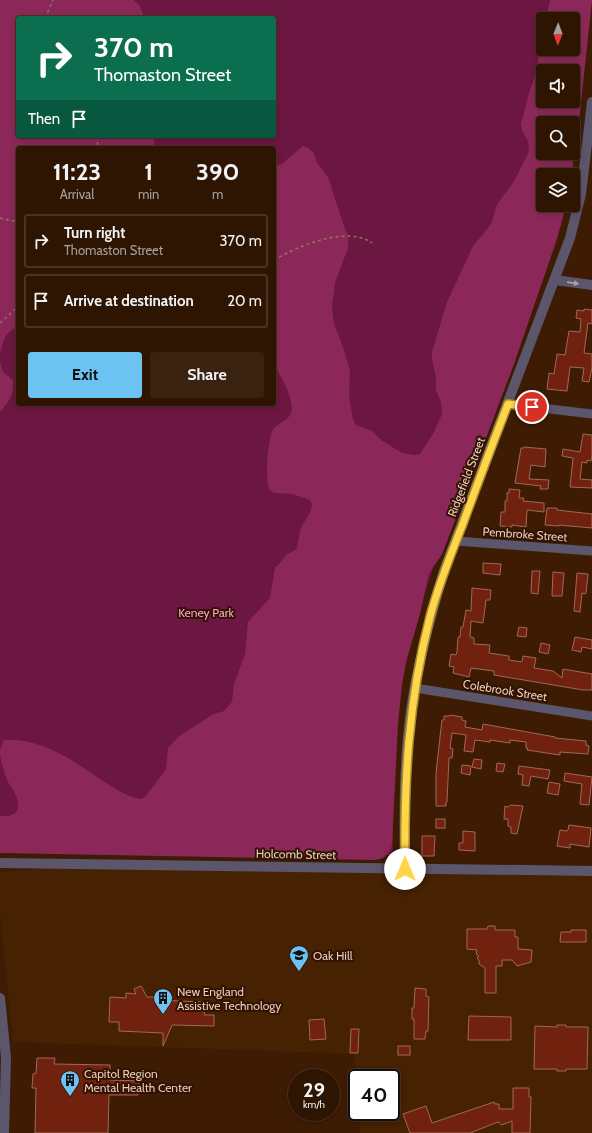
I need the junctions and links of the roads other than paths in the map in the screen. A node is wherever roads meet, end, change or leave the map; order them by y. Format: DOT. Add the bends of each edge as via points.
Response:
graph roads {
  1 [pos="592,102"];
  2 [pos="555,280"];
  3 [pos="592,285"];
  4 [pos="508,404"];
  5 [pos="592,414"];
  6 [pos="456,541"];
  7 [pos="592,551"];
  8 [pos="415,688"];
  9 [pos="592,716"];
  10 [pos="0,863"];
  11 [pos="405,869"];
  12 [pos="592,871"];
  13 [pos="0,998"];
  14 [pos="4,1133"];
  1 -- 2 [label="street, Ridgefield Street" via="581,194 570,238"];
  2 -- 3 [label="street, one-way"];
  2 -- 4 [label="street, Ridgefield Street"];
  4 -- 5 [label="street"];
  4 -- 6 [label="street, Ridgefield Street"];
  6 -- 7 [label="street, Pembroke Street"];
  6 -- 8 [label="street, Ridgefield Street" via="430,616"];
  8 -- 9 [label="street, Colebrook Street"];
  8 -- 11 [label="street, Ridgefield Street" via="408,738"];
  10 -- 11 [label="street, Holcomb Street"];
  11 -- 12 [label="street, Holcomb Street"];
  13 -- 14 [label="street" via="6,1058"];
}
